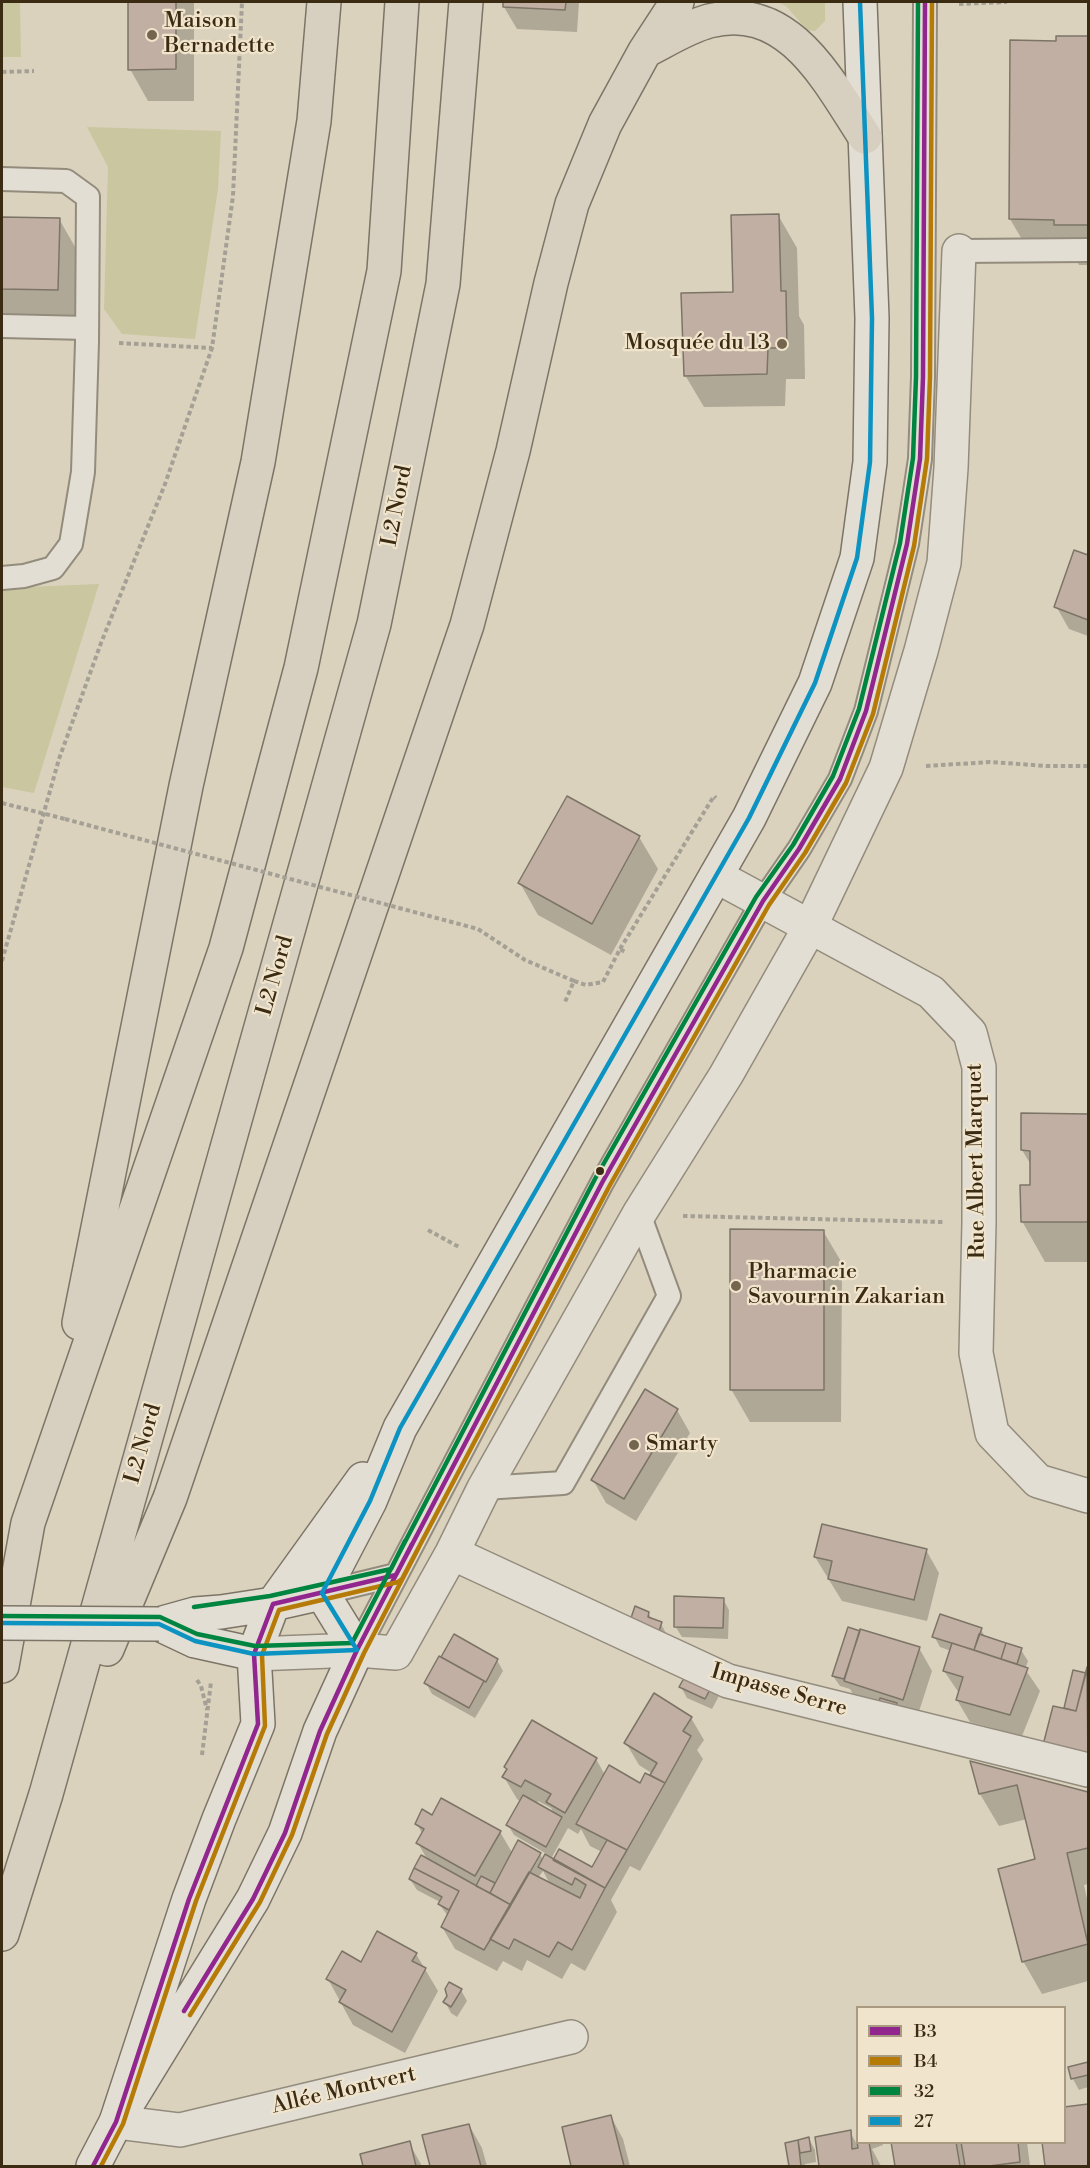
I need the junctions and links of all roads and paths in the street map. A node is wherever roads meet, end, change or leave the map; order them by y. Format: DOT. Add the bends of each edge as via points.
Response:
graph roads {
  1 [pos="242,2"];
  2 [pos="324,2"];
  3 [pos="402,2"];
  4 [pos="466,2"];
  5 [pos="677,2"];
  6 [pos="860,2"];
  7 [pos="925,2"];
  8 [pos="1007,2"];
  9 [pos="959,4"];
  10 [pos="645,51"];
  11 [pos="34,71"];
  12 [pos="2,72"];
  13 [pos="865,137"];
  14 [pos="2,179"];
  15 [pos="1089,250"];
  16 [pos="958,251"];
  17 [pos="2,326"];
  18 [pos="87,335"];
  19 [pos="212,348"];
  20 [pos="2,578"];
  21 [pos="1089,766"];
  22 [pos="886,768"];
  23 [pos="2,803"];
  24 [pos="44,814"];
  25 [pos="717,876"];
  26 [pos="763,901"];
  27 [pos="810,927"];
  28 [pos="2,960"];
  29 [pos="565,1002"];
  30 [pos="639,1214"];
  31 [pos="979,1223"];
  32 [pos="400,1428"];
  33 [pos="484,1488"];
  34 [pos="1089,1496"];
  35 [pos="28,1523"];
  36 [pos="452,1552"];
  37 [pos="396,1575"];
  38 [pos="322,1593"];
  39 [pos="273,1604"];
  40 [pos="2,1623"];
  41 [pos="159,1624"];
  42 [pos="357,1650"];
  43 [pos="254,1654"];
  44 [pos="2,1666"];
  45 [pos="1089,1770"];
  46 [pos="46,1794"];
  47 [pos="2,1934"];
  48 [pos="571,2037"];
  49 [pos="116,2122"];
  50 [pos="93,2166"];
  1 -- 19 [label="path" via="233,196"];
  2 -- 35 [label="highway" via="314,121 258,462 186,786 72,1356"];
  3 -- 35 [label="highway" via="384,271 301,668 226,948"];
  4 -- 46 [label="highway, L2 Nord" via="443,284 374,624"];
  5 -- 10 [label="highway"];
  6 -- 13 [label="street"];
  7 -- 26 [label="lane" via="921,447 907,544 866,711 840,779"];
  8 -- 9 [label="path"];
  10 -- 13 [label="highway" via="710,20 737,16 761,21 787,33 810,56"];
  10 -- 46 [label="highway" via="605,124 572,204 467,625 174,1487"];
  11 -- 12 [label="path"];
  13 -- 25 [label="street" via="872,318 870,462 856,558 815,683"];
  14 -- 18 [label="lane" via="66,181 88,197"];
  15 -- 16 [label="lane"];
  16 -- 22 [label="street" via="944,563"];
  17 -- 18 [label="lane"];
  18 -- 19 [label="path"];
  18 -- 20 [label="lane" via="83,472 71,544 53,568"];
  19 -- 24 [label="path" via="165,484 63,748"];
  21 -- 22 [label="path" via="990,762"];
  22 -- 27 [label="street"];
  23 -- 24 [label="path"];
  24 -- 28 [label="path"];
  24 -- 29 [label="path, bridge" via="478,929 525,960 574,981"];
  25 -- 26 [label="street, Rue Albert Marquet"];
  25 -- 32 [label="street"];
  26 -- 27 [label="street, Rue Albert Marquet"];
  26 -- 37 [label="lane" via="603,1180"];
  27 -- 30 [label="street" via="726,1076"];
  27 -- 31 [label="street, Rue Albert Marquet" via="931,992 970,1033 979,1067"];
  30 -- 31 [label="path"];
  30 -- 33 [label="street"];
  30 -- 33 [label="lane" via="669,1296 658,1317 563,1484"];
  31 -- 34 [label="street, Rue Albert Marquet" via="976,1353 992,1433 1038,1481"];
  32 -- 38 [label="street" via="370,1501"];
  32 -- 39 [label="street"];
  33 -- 36 [label="street"];
  35 -- 44 [label="highway"];
  36 -- 42 [label="street" via="396,1653"];
  36 -- 45 [label="street, Impasse Serre" via="728,1681"];
  37 -- 38 [label="lane"];
  37 -- 42 [label="lane"];
  38 -- 39 [label="street"];
  38 -- 42 [label="street"];
  39 -- 41 [label="street" via="195,1614"];
  39 -- 43 [label="street"];
  40 -- 41 [label="street, bridge"];
  41 -- 43 [label="street" via="195,1641"];
  42 -- 43 [label="street"];
  42 -- 49 [label="street" via="320,1731 285,1833 253,1899"];
  43 -- 49 [label="street" via="258,1724 189,1899"];
  46 -- 47 [label="highway, L2 Nord"];
  48 -- 49 [label="street, Allée Montvert" via="180,2130"];
  49 -- 50 [label="street"];
}
